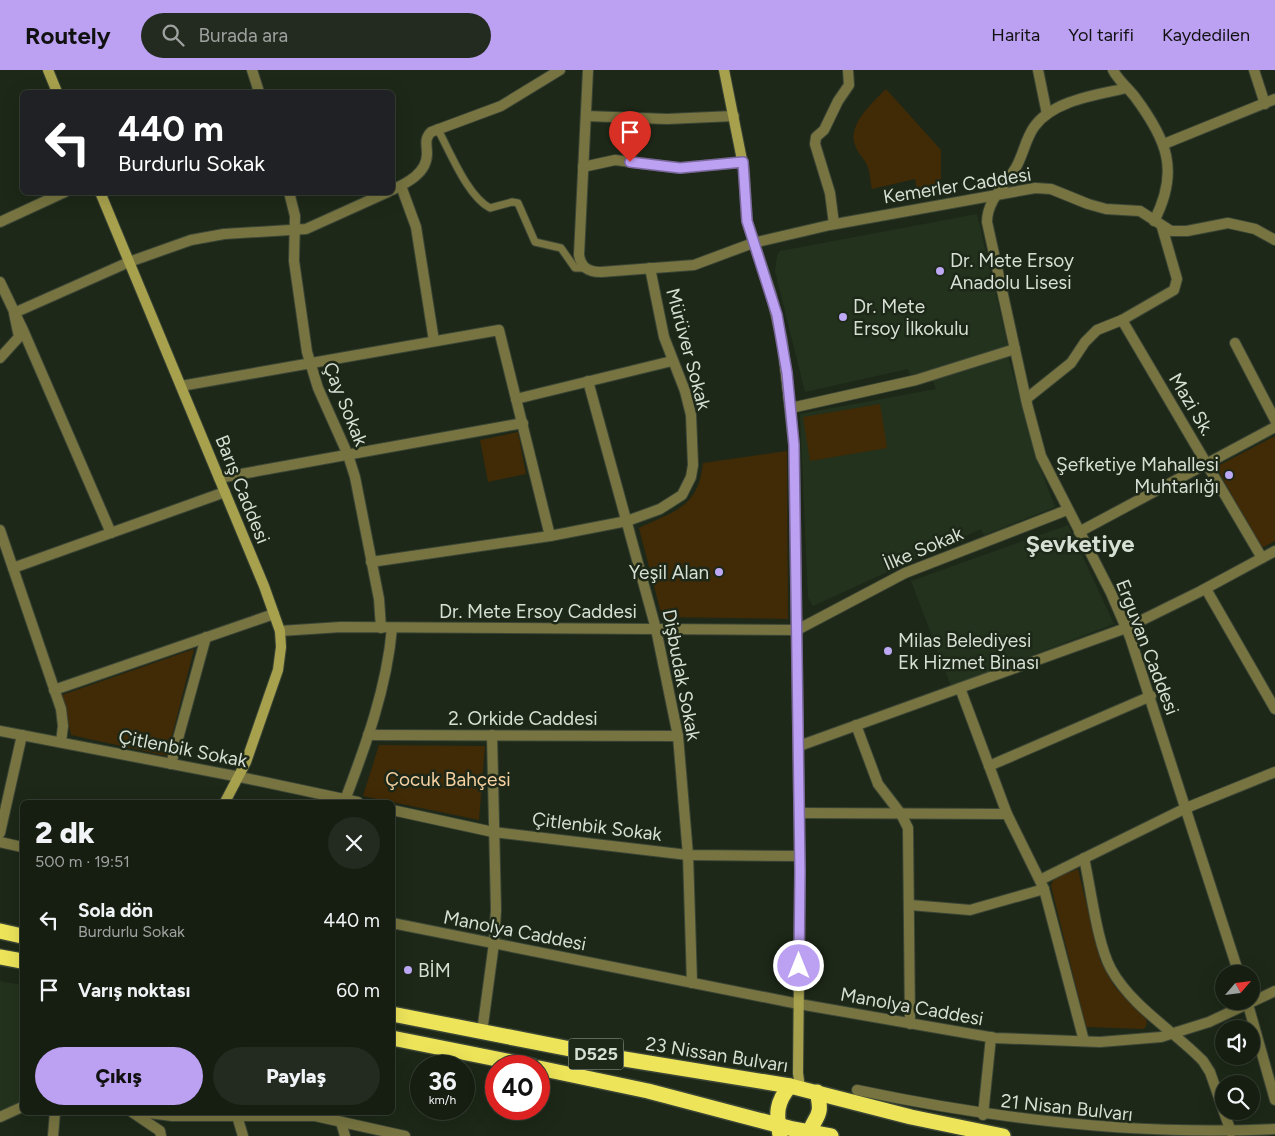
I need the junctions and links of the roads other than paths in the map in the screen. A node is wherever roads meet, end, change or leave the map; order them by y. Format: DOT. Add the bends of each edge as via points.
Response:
graph roads {
  1 [pos="48,70"];
  2 [pos="252,70"];
  3 [pos="560,70"];
  4 [pos="588,70"];
  5 [pos="724,70"];
  6 [pos="848,70"];
  7 [pos="1038,70"];
  8 [pos="1113,70"];
  9 [pos="1254,70"];
  10 [pos="1127,88"];
  11 [pos="56,90"];
  12 [pos="258,90"];
  13 [pos="1275,98"];
  14 [pos="1265,104"];
  15 [pos="1047,114"];
  16 [pos="586,116"];
  17 [pos="734,116"];
  18 [pos="437,128"];
  19 [pos="1164,144"];
  20 [pos="743,162"];
  21 [pos="583,168"];
  22 [pos="397,188"];
  23 [pos="997,194"];
  24 [pos="58,195"];
  25 [pos="101,195"];
  26 [pos="290,195"];
  27 [pos="382,195"];
  28 [pos="0,222"];
  29 [pos="834,224"];
  30 [pos="1158,224"];
  31 [pos="296,230"];
  32 [pos="1275,240"];
  33 [pos="753,242"];
  34 [pos="129,262"];
  35 [pos="585,268"];
  36 [pos="650,268"];
  37 [pos="0,282"];
  38 [pos="14,313"];
  39 [pos="1122,320"];
  40 [pos="434,342"];
  41 [pos="1235,343"];
  42 [pos="1015,349"];
  43 [pos="0,358"];
  44 [pos="672,361"];
  45 [pos="310,363"];
  46 [pos="588,381"];
  47 [pos="181,386"];
  48 [pos="516,399"];
  49 [pos="1026,399"];
  50 [pos="791,408"];
  51 [pos="1275,420"];
  52 [pos="522,423"];
  53 [pos="1275,428"];
  54 [pos="348,455"];
  55 [pos="1207,464"];
  56 [pos="219,478"];
  57 [pos="225,492"];
  58 [pos="1067,510"];
  59 [pos="627,521"];
  60 [pos="0,530"];
  61 [pos="1079,532"];
  62 [pos="111,533"];
  63 [pos="550,536"];
  64 [pos="1275,551"];
  65 [pos="1262,558"];
  66 [pos="372,562"];
  67 [pos="13,568"];
  68 [pos="1206,589"];
  69 [pos="274,614"];
  70 [pos="387,628"];
  71 [pos="656,628"];
  72 [pos="1126,628"];
  73 [pos="797,630"];
  74 [pos="280,631"];
  75 [pos="206,637"];
  76 [pos="960,688"];
  77 [pos="54,690"];
  78 [pos="1151,696"];
  79 [pos="1275,709"];
  80 [pos="856,725"];
  81 [pos="0,731"];
  82 [pos="22,735"];
  83 [pos="368,735"];
  84 [pos="492,735"];
  85 [pos="678,736"];
  86 [pos="61,742"];
  87 [pos="798,746"];
  88 [pos="171,764"];
  89 [pos="988,766"];
  90 [pos="1275,772"];
  91 [pos="240,777"];
  92 [pos="226,800"];
  93 [pos="345,800"];
  94 [pos="1186,808"];
  95 [pos="395,811"];
  96 [pos="799,813"];
  97 [pos="901,814"];
  98 [pos="1007,814"];
  99 [pos="493,832"];
  100 [pos="0,833"];
  101 [pos="0,842"];
  102 [pos="20,847"];
  103 [pos="688,855"];
  104 [pos="800,856"];
  105 [pos="1084,858"];
  106 [pos="1042,884"];
  107 [pos="910,905"];
  108 [pos="395,924"];
  109 [pos="0,931"];
  110 [pos="20,936"];
  111 [pos="494,943"];
  112 [pos="0,957"];
  113 [pos="20,962"];
  114 [pos="1236,965"];
  115 [pos="692,983"];
  116 [pos="1275,991"];
  117 [pos="1260,997"];
  118 [pos="799,1004"];
  119 [pos="1232,1010"];
  120 [pos="1250,1010"];
  121 [pos="395,1015"];
  122 [pos="910,1024"];
  123 [pos="482,1032"];
  124 [pos="1173,1034"];
  125 [pos="990,1037"];
  126 [pos="395,1039"];
  127 [pos="1084,1041"];
  128 [pos="485,1057"];
  129 [pos="550,1070"];
  130 [pos="795,1087"];
  131 [pos="857,1090"];
  132 [pos="817,1092"];
  133 [pos="1275,1100"];
  134 [pos="20,1109"];
  135 [pos="55,1115"];
  136 [pos="136,1115"];
  137 [pos="164,1115"];
  138 [pos="237,1116"];
  139 [pos="983,1116"];
  140 [pos="0,1117"];
  141 [pos="341,1122"];
  142 [pos="1275,1129"];
  143 [pos="779,1131"];
  144 [pos="1231,1132"];
  145 [pos="809,1134"];
  146 [pos="53,1136"];
  147 [pos="161,1136"];
  148 [pos="243,1136"];
  149 [pos="345,1136"];
  150 [pos="405,1136"];
  151 [pos="831,1136"];
  152 [pos="1003,1136"];
  1 -- 11 [label="street"];
  2 -- 12 [label="street"];
  3 -- 18 [label="street" via="501,106"];
  4 -- 16 [label="street"];
  5 -- 17 [label="street"];
  6 -- 29 [label="street" via="849,85 815,144 830,193"];
  7 -- 15 [label="street"];
  8 -- 10 [label="street"];
  9 -- 14 [label="street"];
  10 -- 15 [label="street, Erguvan Caddesi" via="1075,101"];
  10 -- 19 [label="street"];
  13 -- 14 [label="street"];
  14 -- 19 [label="street"];
  15 -- 23 [label="street, Erguvan Caddesi" via="1033,128 1016,166"];
  16 -- 17 [label="street" via="666,119"];
  16 -- 21 [label="street"];
  17 -- 20 [label="street"];
  18 -- 22 [label="street" via="426,140 427,156 422,169"];
  18 -- 35 [label="lane" via="478,199 490,208 518,203 535,242 560,248 575,268"];
  19 -- 30 [label="street" via="1169,166 1168,181"];
  20 -- 21 [label="street" via="680,168 616,160"];
  20 -- 33 [label="street" via="747,221"];
  21 -- 35 [label="street" via="579,255"];
  22 -- 40 [label="street" via="416,226"];
  23 -- 29 [label="street, Kemerler Caddesi"];
  23 -- 30 [label="street, Kemerler Caddesi" via="1051,189 1106,209 1140,211"];
  23 -- 42 [label="street, Erguvan Caddesi" via="987,213 987,222"];
  24 -- 28 [label="street"];
  25 -- 34 [label="street, Barış Caddesi"];
  26 -- 31 [label="street, Çay Sokak"];
  27 -- 31 [label="street" via="319,224"];
  29 -- 33 [label="street, Kemerler Caddesi"];
  30 -- 32 [label="street, Kemerler Caddesi" via="1178,232 1228,222"];
  30 -- 39 [label="street" via="1177,279 1176,287"];
  31 -- 34 [label="street" via="207,236"];
  31 -- 45 [label="street, Çay Sokak" via="295,274"];
  33 -- 36 [label="street, Kemerler Caddesi" via="694,265"];
  33 -- 50 [label="street" via="777,315"];
  34 -- 38 [label="street"];
  34 -- 47 [label="street, Barış Caddesi"];
  35 -- 36 [label="street, Kemerler Caddesi" via="594,272"];
  36 -- 44 [label="street, Mürüver Sokak" via="660,322"];
  37 -- 38 [label="street"];
  38 -- 43 [label="street" via="19,337"];
  38 -- 62 [label="street"];
  39 -- 49 [label="street" via="1090,335 1071,363"];
  39 -- 55 [label="street, Mazi Sk."];
  40 -- 45 [label="street"];
  40 -- 48 [label="street" via="499,330"];
  41 -- 51 [label="street"];
  42 -- 49 [label="street, Erguvan Caddesi"];
  42 -- 50 [label="street" via="929,376"];
  44 -- 46 [label="street"];
  44 -- 59 [label="street, Mürüver Sokak" via="691,416 691,477 682,495 674,502"];
  45 -- 47 [label="street"];
  45 -- 54 [label="street, Çay Sokak"];
  46 -- 48 [label="street"];
  46 -- 59 [label="street, Dişbudak Sokak"];
  47 -- 56 [label="street, Barış Caddesi"];
  48 -- 52 [label="street"];
  49 -- 58 [label="street, Erguvan Caddesi" via="1041,456"];
  50 -- 73 [label="street"];
  52 -- 54 [label="street"];
  52 -- 63 [label="street"];
  53 -- 55 [label="street"];
  54 -- 56 [label="street"];
  54 -- 66 [label="street, Çay Sokak"];
  55 -- 61 [label="street"];
  55 -- 65 [label="street, Mazi Sk."];
  56 -- 57 [label="street, Barış Caddesi"];
  57 -- 62 [label="street"];
  57 -- 69 [label="street, Barış Caddesi"];
  58 -- 61 [label="street, Erguvan Caddesi"];
  58 -- 73 [label="street, İlke Sokak" via="905,573"];
  59 -- 63 [label="street, Mürüver Sokak"];
  59 -- 71 [label="street, Dişbudak Sokak"];
  60 -- 67 [label="street"];
  61 -- 72 [label="street, Erguvan Caddesi"];
  62 -- 67 [label="street"];
  63 -- 66 [label="street, Mürüver Sokak"];
  64 -- 65 [label="street"];
  65 -- 68 [label="street"];
  66 -- 70 [label="street, Çay Sokak"];
  67 -- 77 [label="street"];
  68 -- 72 [label="street"];
  68 -- 79 [label="street"];
  69 -- 74 [label="street, Barış Caddesi"];
  69 -- 75 [label="street"];
  70 -- 71 [label="street, Dr. Mete Ersoy Caddesi"];
  70 -- 74 [label="street, Dr. Mete Ersoy Caddesi" via="319,627"];
  70 -- 83 [label="street, Çay Sokak" via="390,653"];
  71 -- 73 [label="street, Dr. Mete Ersoy Caddesi"];
  71 -- 85 [label="street, Dişbudak Sokak"];
  72 -- 76 [label="street"];
  72 -- 78 [label="street, Erguvan Caddesi"];
  73 -- 87 [label="street"];
  74 -- 91 [label="street, Barış Caddesi" via="278,670"];
  75 -- 77 [label="street"];
  75 -- 88 [label="street"];
  76 -- 80 [label="street"];
  76 -- 89 [label="street"];
  77 -- 86 [label="street" via="62,718"];
  78 -- 89 [label="street"];
  78 -- 94 [label="street, Erguvan Caddesi"];
  80 -- 87 [label="street"];
  80 -- 97 [label="street" via="878,784"];
  81 -- 82 [label="street, Çitlenbik Sokak"];
  82 -- 86 [label="street, Çitlenbik Sokak"];
  82 -- 100 [label="street"];
  83 -- 84 [label="street, 2. Orkide Caddesi"];
  83 -- 93 [label="street, Çay Sokak"];
  84 -- 85 [label="street, 2. Orkide Caddesi"];
  84 -- 99 [label="street"];
  85 -- 103 [label="street, Dişbudak Sokak"];
  86 -- 88 [label="street, Çitlenbik Sokak"];
  87 -- 96 [label="street"];
  88 -- 91 [label="street, Çitlenbik Sokak"];
  89 -- 98 [label="street"];
  90 -- 94 [label="street"];
  91 -- 92 [label="street, Barış Caddesi"];
  91 -- 93 [label="street, Çitlenbik Sokak"];
  94 -- 105 [label="street"];
  94 -- 114 [label="street, Erguvan Caddesi"];
  95 -- 99 [label="street, Çitlenbik Sokak"];
  96 -- 97 [label="street"];
  96 -- 104 [label="street"];
  97 -- 98 [label="street"];
  97 -- 107 [label="street" via="909,838"];
  98 -- 106 [label="street"];
  99 -- 103 [label="street, Çitlenbik Sokak"];
  99 -- 111 [label="street"];
  101 -- 102 [label="street"];
  103 -- 104 [label="street, Çitlenbik Sokak"];
  103 -- 115 [label="street, Dişbudak Sokak"];
  104 -- 118 [label="street"];
  105 -- 106 [label="street"];
  105 -- 124 [label="street" via="1102,943 1112,970 1137,1001"];
  106 -- 107 [label="street" via="1010,900 970,910"];
  106 -- 127 [label="street"];
  107 -- 122 [label="street"];
  108 -- 111 [label="street, Manolya Caddesi"];
  109 -- 110 [label="highway"];
  111 -- 115 [label="street, Manolya Caddesi"];
  111 -- 123 [label="street"];
  112 -- 113 [label="highway"];
  115 -- 118 [label="street, Manolya Caddesi"];
  116 -- 117 [label="street, Manolya Caddesi"];
  118 -- 122 [label="street, Manolya Caddesi"];
  118 -- 130 [label="street"];
  119 -- 124 [label="street, Manolya Caddesi"];
  120 -- 133 [label="street"];
  121 -- 123 [label="highway, 23 Nissan Bulvarı / D525"];
  122 -- 125 [label="street, Manolya Caddesi"];
  123 -- 130 [label="highway, 23 Nissan Bulvarı / D525" via="641,1063"];
  124 -- 127 [label="street, Manolya Caddesi" via="1134,1040"];
  124 -- 144 [label="street" via="1203,1061 1210,1072"];
  125 -- 127 [label="street, Manolya Caddesi"];
  125 -- 139 [label="street"];
  126 -- 128 [label="highway"];
  129 -- 143 [label="highway, D525" via="648,1091"];
  130 -- 132 [label="highway, 23 Nissan Bulvarı / D525"];
  130 -- 143 [label="highway" via="778,1104"];
  131 -- 139 [label="street, 21 Nisan Bulvarı"];
  132 -- 145 [label="highway" via="819,1116"];
  132 -- 152 [label="highway, 23 Nissan Bulvarı / D525" via="911,1117"];
  134 -- 140 [label="street"];
  135 -- 146 [label="street"];
  136 -- 147 [label="street" via="160,1131"];
  137 -- 138 [label="street"];
  138 -- 141 [label="street" via="315,1116"];
  138 -- 148 [label="street"];
  139 -- 144 [label="street, 21 Nisan Bulvarı" via="1124,1133"];
  141 -- 149 [label="street"];
  141 -- 150 [label="street"];
  142 -- 144 [label="street, 21 Nisan Bulvarı"];
  143 -- 145 [label="highway, D525"];
  145 -- 151 [label="highway, D525"];
}
